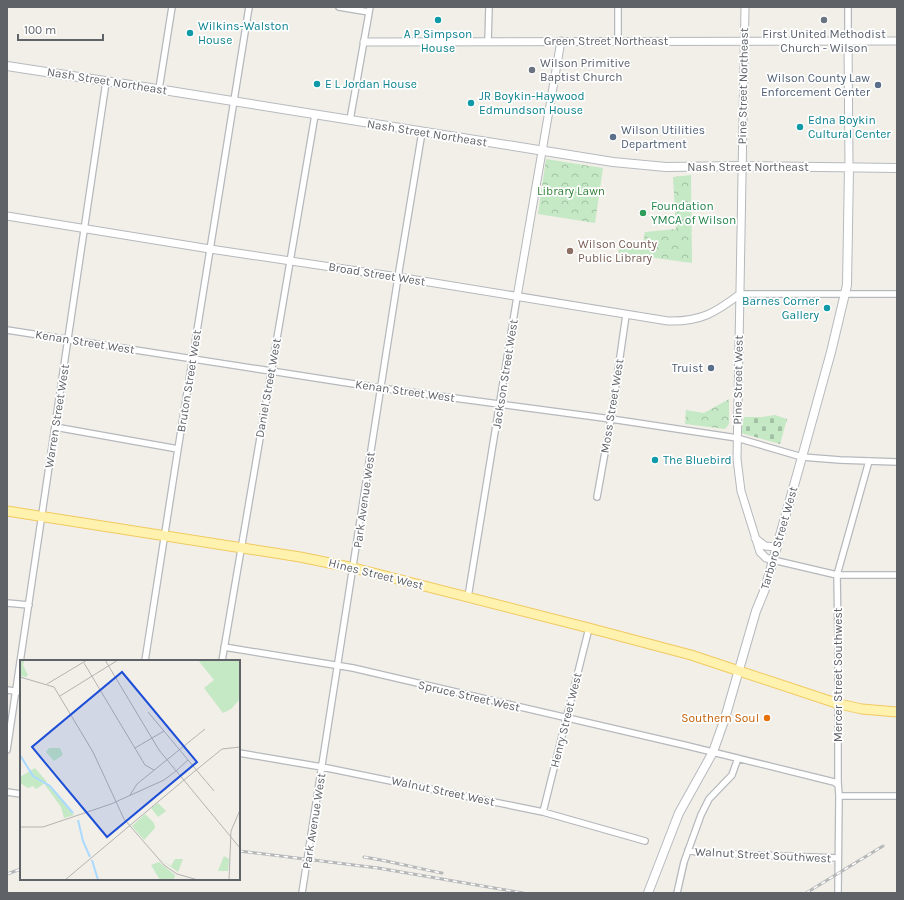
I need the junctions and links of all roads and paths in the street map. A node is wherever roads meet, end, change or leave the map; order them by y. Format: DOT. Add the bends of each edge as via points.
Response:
graph roads {
  1 [pos="172,7"];
  2 [pos="249,7"];
  3 [pos="339,7"];
  4 [pos="489,7"];
  5 [pos="618,7"];
  6 [pos="745,7"];
  7 [pos="848,7"];
  8 [pos="369,9"];
  9 [pos="848,40"];
  10 [pos="897,40"];
  11 [pos="561,41"];
  12 [pos="618,41"];
  13 [pos="744,41"];
  14 [pos="364,42"];
  15 [pos="488,42"];
  16 [pos="7,66"];
  17 [pos="106,82"];
  18 [pos="159,89"];
  19 [pos="234,102"];
  20 [pos="315,115"];
  21 [pos="350,120"];
  22 [pos="422,132"];
  23 [pos="542,151"];
  24 [pos="742,166"];
  25 [pos="849,168"];
  26 [pos="897,168"];
  27 [pos="7,216"];
  28 [pos="84,228"];
  29 [pos="210,249"];
  30 [pos="290,261"];
  31 [pos="398,277"];
  32 [pos="740,294"];
  33 [pos="845,294"];
  34 [pos="897,294"];
  35 [pos="517,297"];
  36 [pos="626,315"];
  37 [pos="7,330"];
  38 [pos="68,340"];
  39 [pos="192,359"];
  40 [pos="271,371"];
  41 [pos="380,388"];
  42 [pos="500,404"];
  43 [pos="611,419"];
  44 [pos="55,427"];
  45 [pos="737,438"];
  46 [pos="178,449"];
  47 [pos="802,457"];
  48 [pos="869,461"];
  49 [pos="897,462"];
  50 [pos="597,497"];
  51 [pos="7,511"];
  52 [pos="42,516"];
  53 [pos="164,536"];
  54 [pos="755,538"];
  55 [pos="776,547"];
  56 [pos="241,548"];
  57 [pos="773,560"];
  58 [pos="354,568"];
  59 [pos="837,575"];
  60 [pos="897,575"];
  61 [pos="468,597"];
  62 [pos="7,602"];
  63 [pos="29,604"];
  64 [pos="589,628"];
  65 [pos="224,647"];
  66 [pos="22,660"];
  67 [pos="145,660"];
  68 [pos="222,660"];
  69 [pos="338,667"];
  70 [pos="739,671"];
  71 [pos="20,676"];
  72 [pos="7,690"];
  73 [pos="18,692"];
  74 [pos="838,704"];
  75 [pos="897,712"];
  76 [pos="566,718"];
  77 [pos="7,750"];
  78 [pos="712,752"];
  79 [pos="240,753"];
  80 [pos="738,758"];
  81 [pos="322,767"];
  82 [pos="838,785"];
  83 [pos="7,792"];
  84 [pos="20,794"];
  85 [pos="839,796"];
  86 [pos="897,796"];
  87 [pos="543,812"];
  88 [pos="645,841"];
  89 [pos="688,850"];
  90 [pos="838,858"];
  91 [pos="302,893"];
  92 [pos="648,893"];
  93 [pos="677,893"];
  94 [pos="838,893"];
  1 -- 18 [label="street"];
  2 -- 19 [label="street, Bruton Street West"];
  3 -- 8 [label="street"];
  4 -- 15 [label="street"];
  5 -- 12 [label="street"];
  6 -- 13 [label="street, Pine Street Northeast"];
  7 -- 9 [label="street"];
  8 -- 14 [label="street"];
  9 -- 10 [label="street, Green Street Northeast"];
  9 -- 13 [label="street, Green Street Northeast"];
  9 -- 25 [label="street"];
  11 -- 12 [label="street, Green Street Northeast"];
  11 -- 15 [label="street, Green Street Northeast"];
  11 -- 23 [label="street, Jackson Street West"];
  12 -- 13 [label="street, Green Street Northeast"];
  13 -- 24 [label="street, Pine Street Northeast"];
  14 -- 15 [label="street, Green Street Northeast"];
  14 -- 21 [label="street"];
  16 -- 17 [label="main road, Nash Street Northeast"];
  17 -- 18 [label="main road, Nash Street Northeast"];
  17 -- 28 [label="street, Warren Street West"];
  18 -- 19 [label="main road, Nash Street Northeast"];
  19 -- 20 [label="main road, Nash Street Northeast"];
  19 -- 29 [label="street, Bruton Street West"];
  20 -- 21 [label="main road, Nash Street Northeast"];
  20 -- 30 [label="street, Daniel Street West"];
  21 -- 22 [label="main road, Nash Street Northeast"];
  22 -- 23 [label="main road, Nash Street Northeast"];
  22 -- 31 [label="street, Park Avenue West"];
  23 -- 24 [label="main road, Nash Street Northeast" via="645,166"];
  23 -- 35 [label="street, Jackson Street West"];
  24 -- 25 [label="main road, Nash Street Northeast"];
  24 -- 32 [label="street, Pine Street West"];
  25 -- 26 [label="main road, Nash Street Northeast"];
  25 -- 33 [label="main road, Tarboro Street West"];
  27 -- 28 [label="street, Broad Street West"];
  28 -- 29 [label="street, Broad Street West"];
  28 -- 38 [label="street, Warren Street West"];
  29 -- 30 [label="street, Broad Street West"];
  29 -- 39 [label="street, Bruton Street West"];
  30 -- 31 [label="street, Broad Street West"];
  30 -- 40 [label="street, Daniel Street West"];
  31 -- 35 [label="street, Broad Street West"];
  31 -- 41 [label="street, Park Avenue West"];
  32 -- 33 [label="street"];
  32 -- 36 [label="street, Broad Street West" via="713,313 688,320 668,321"];
  32 -- 45 [label="street, Pine Street West"];
  33 -- 34 [label="street"];
  33 -- 47 [label="main road, Tarboro Street West"];
  35 -- 36 [label="street, Broad Street West"];
  35 -- 42 [label="street, Jackson Street West"];
  36 -- 43 [label="street, Moss Street West"];
  37 -- 38 [label="street, Kenan Street West"];
  38 -- 39 [label="street, Kenan Street West"];
  38 -- 44 [label="street, Warren Street West"];
  39 -- 40 [label="street, Kenan Street West"];
  39 -- 46 [label="street, Bruton Street West"];
  40 -- 41 [label="street, Kenan Street West"];
  40 -- 56 [label="street, Daniel Street West"];
  41 -- 42 [label="street, Kenan Street West"];
  41 -- 58 [label="street, Park Avenue West"];
  42 -- 43 [label="street, Kenan Street West"];
  42 -- 61 [label="street, Jackson Street West"];
  43 -- 45 [label="street, Kenan Street West"];
  43 -- 50 [label="street, Moss Street West"];
  44 -- 46 [label="street"];
  44 -- 52 [label="street, Warren Street West"];
  45 -- 47 [label="street, Kenan Street West"];
  45 -- 54 [label="street, Pine Street West" via="741,491"];
  46 -- 53 [label="street, Bruton Street West"];
  47 -- 48 [label="street, Kenan Street West"];
  47 -- 55 [label="main road, Tarboro Street West"];
  48 -- 49 [label="street, Kenan Street West"];
  48 -- 59 [label="street, Mercer Street Southwest"];
  51 -- 52 [label="main road, Hines Street West"];
  52 -- 53 [label="main road, Hines Street West"];
  52 -- 63 [label="street, Warren Street West"];
  53 -- 56 [label="main road, Hines Street West"];
  53 -- 67 [label="street, Bruton Street West"];
  54 -- 55 [label="street" via="765,546"];
  54 -- 57 [label="street, Pine Street West" via="760,552"];
  55 -- 57 [label="main road, Tarboro Street West"];
  56 -- 58 [label="main road, Hines Street West"];
  56 -- 65 [label="street, Daniel Street West"];
  57 -- 59 [label="street"];
  57 -- 70 [label="main road, Tarboro Street West"];
  58 -- 61 [label="main road, Hines Street West"];
  58 -- 69 [label="street, Park Avenue West"];
  59 -- 60 [label="street"];
  59 -- 74 [label="street, Mercer Street Southwest"];
  61 -- 64 [label="main road, Hines Street West"];
  62 -- 63 [label="street"];
  63 -- 66 [label="street, Warren Street West"];
  64 -- 70 [label="main road, Hines Street West" via="691,655"];
  64 -- 76 [label="street, Henry Street West"];
  65 -- 68 [label="street, Daniel Street West"];
  65 -- 69 [label="street, Spruce Street West"];
  69 -- 76 [label="street, Spruce Street West" via="352,668"];
  69 -- 81 [label="street, Park Avenue West"];
  70 -- 74 [label="main road, Hines Street West"];
  70 -- 78 [label="main road, Tarboro Street West" via="726,718"];
  71 -- 73 [label="street, Warren Street West"];
  72 -- 73 [label="street"];
  73 -- 77 [label="street, Warren Street West"];
  74 -- 75 [label="main road, Hines Street West"];
  74 -- 82 [label="street, Mercer Street Southwest"];
  76 -- 78 [label="street, Spruce Street West"];
  76 -- 87 [label="street, Henry Street West"];
  78 -- 80 [label="street, Spruce Street West"];
  78 -- 92 [label="main road, Tarboro Street West" via="679,813"];
  79 -- 81 [label="street, Walnut Street West"];
  80 -- 82 [label="street, Spruce Street West"];
  80 -- 89 [label="street" via="732,776 709,799"];
  81 -- 87 [label="street, Walnut Street West"];
  81 -- 91 [label="street, Park Avenue West"];
  82 -- 85 [label="street, Mercer Street Southwest"];
  83 -- 84 [label="street"];
  85 -- 86 [label="street"];
  85 -- 90 [label="street, Mercer Street Southwest"];
  87 -- 88 [label="street, Walnut Street West"];
  89 -- 90 [label="street, Walnut Street Southwest" via="701,853"];
  89 -- 93 [label="street"];
  90 -- 94 [label="street, Mercer Street Southwest"];
}
